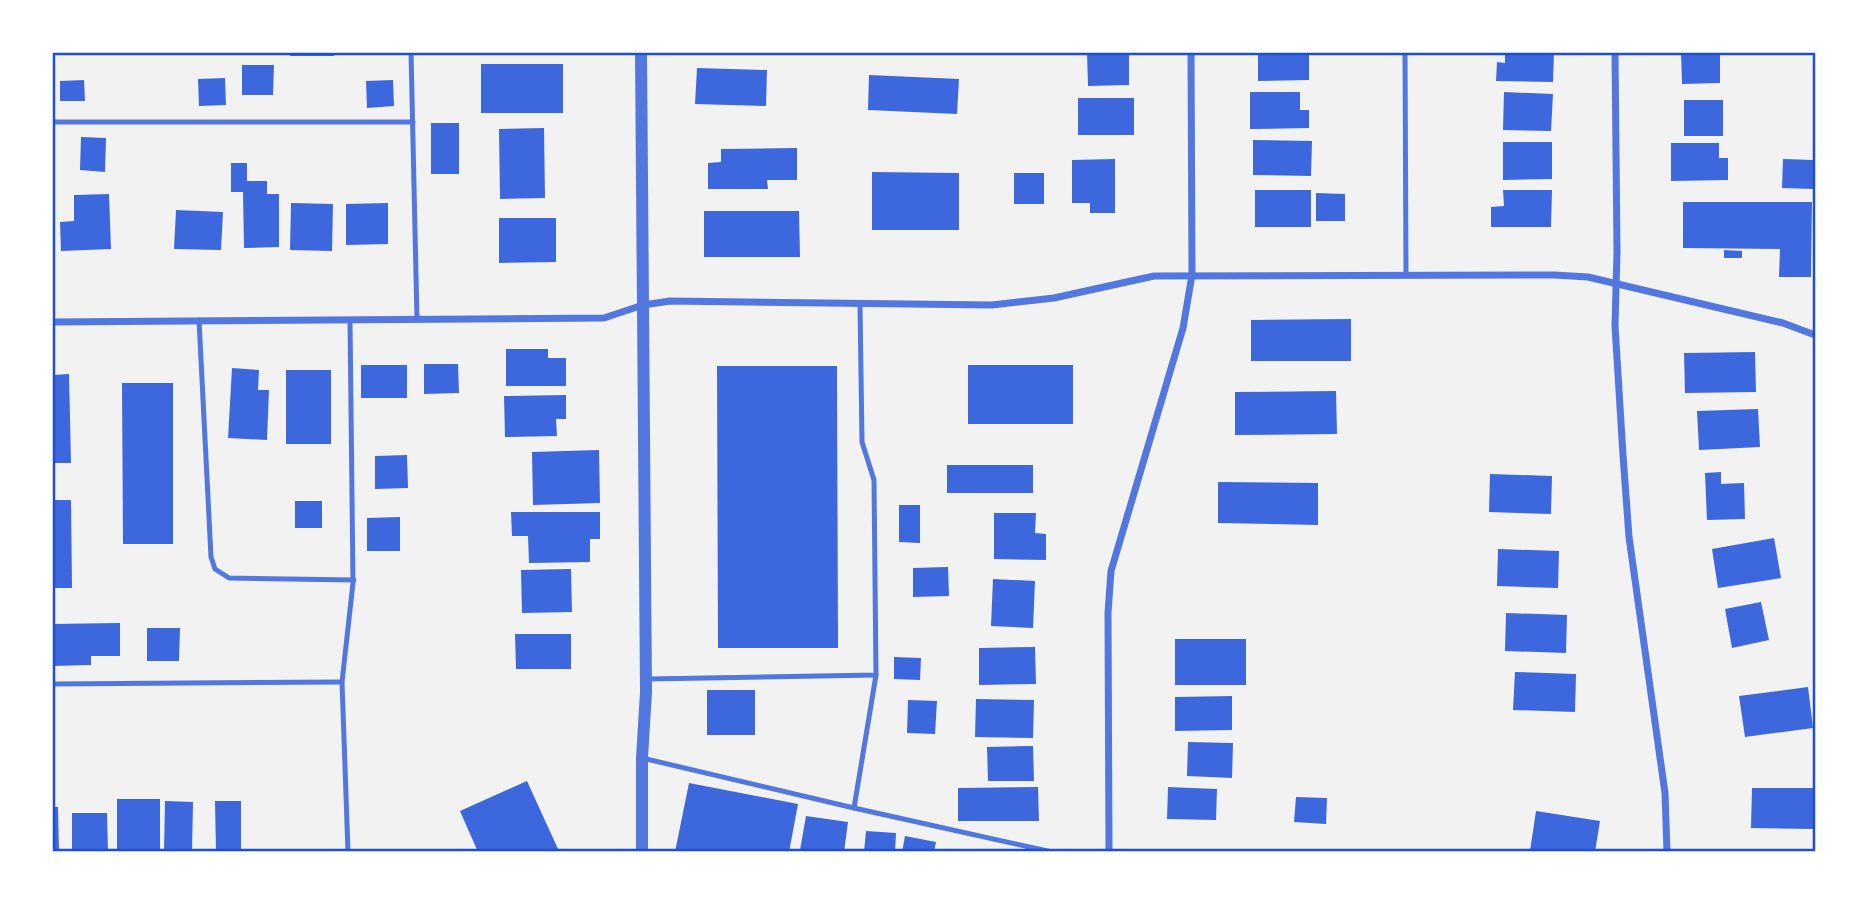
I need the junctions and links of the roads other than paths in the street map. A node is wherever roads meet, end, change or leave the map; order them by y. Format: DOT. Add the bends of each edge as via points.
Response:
graph roads {
  1 [pos="411,52"];
  2 [pos="641,52"];
  3 [pos="1191,52"];
  4 [pos="1405,52"];
  5 [pos="1615,52"];
  6 [pos="52,122"];
  7 [pos="413,122"];
  8 [pos="1192,275"];
  9 [pos="1406,275"];
  10 [pos="1616,285"];
  11 [pos="860,303"];
  12 [pos="643,305"];
  13 [pos="416,319"];
  14 [pos="199,320"];
  15 [pos="350,320"];
  16 [pos="52,321"];
  17 [pos="1815,335"];
  18 [pos="354,580"];
  19 [pos="876,675"];
  20 [pos="646,679"];
  21 [pos="342,682"];
  22 [pos="52,684"];
  23 [pos="642,758"];
  24 [pos="854,808"];
  25 [pos="348,852"];
  26 [pos="642,852"];
  27 [pos="1052,852"];
  28 [pos="1109,852"];
  29 [pos="1667,852"];
  1 -- 7 [label="lane"];
  2 -- 12 [label="street"];
  3 -- 8 [label="street"];
  4 -- 9 [label="lane"];
  5 -- 10 [label="street"];
  6 -- 7 [label="lane"];
  7 -- 13 [label="lane"];
  8 -- 9 [label="street"];
  8 -- 11 [label="street" via="1154,276 1065,296 992,305"];
  8 -- 28 [label="street" via="1183,328 1111,571"];
  9 -- 10 [label="street" via="1588,277"];
  10 -- 17 [label="street" via="1783,323"];
  10 -- 29 [label="street" via="1629,537 1662,768"];
  11 -- 12 [label="street" via="670,301"];
  11 -- 19 [label="lane" via="862,442 874,480"];
  12 -- 13 [label="street" via="604,318"];
  12 -- 20 [label="street"];
  13 -- 15 [label="street"];
  14 -- 15 [label="street"];
  14 -- 16 [label="street"];
  14 -- 18 [label="lane" via="215,569 229,578"];
  15 -- 18 [label="lane"];
  18 -- 21 [label="lane"];
  19 -- 20 [label="lane"];
  19 -- 24 [label="lane"];
  20 -- 23 [label="street"];
  21 -- 22 [label="lane"];
  21 -- 25 [label="lane"];
  23 -- 24 [label="lane"];
  23 -- 26 [label="street"];
  24 -- 27 [label="lane"];
}
